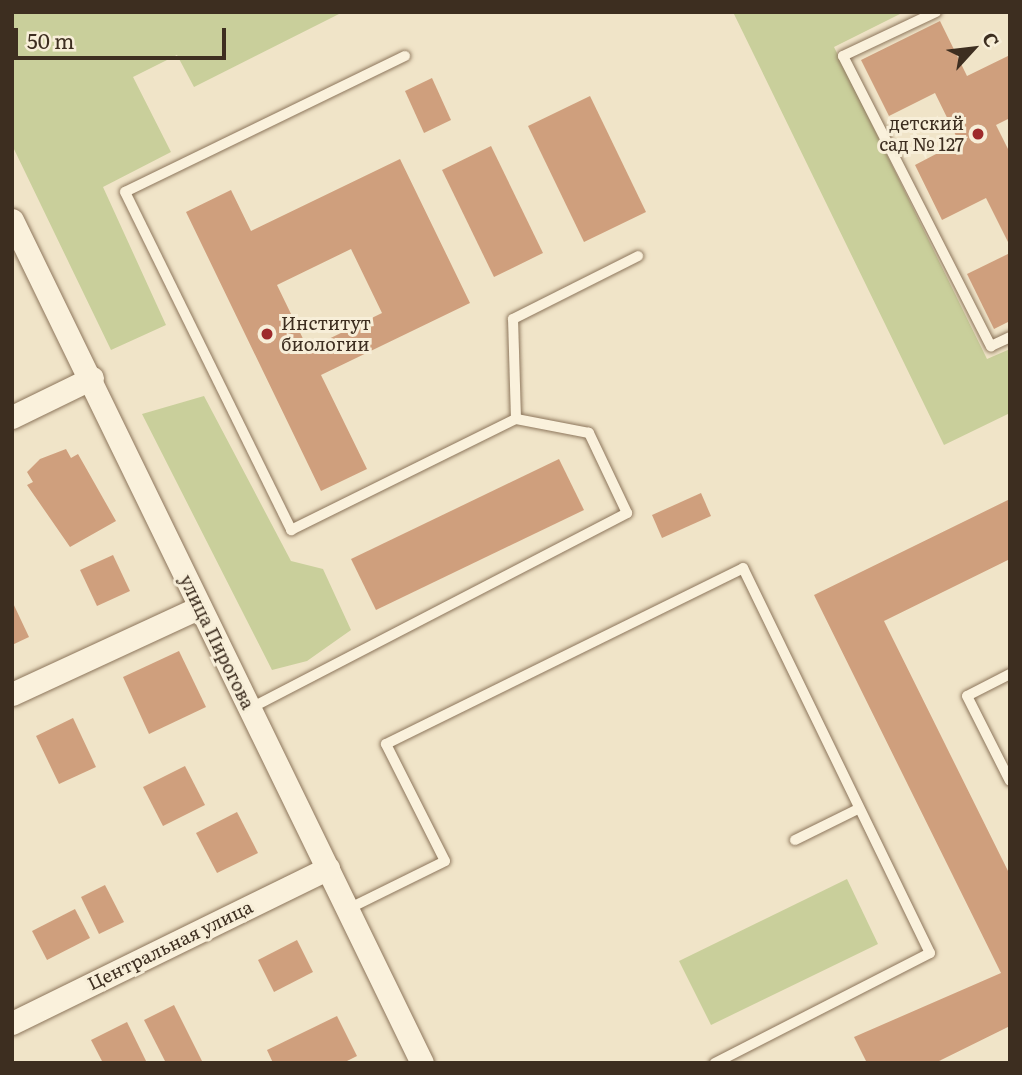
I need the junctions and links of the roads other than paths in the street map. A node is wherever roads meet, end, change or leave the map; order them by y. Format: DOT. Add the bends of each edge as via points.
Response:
graph roads {
  1 [pos="936,12"];
  2 [pos="405,55"];
  3 [pos="12,220"];
  4 [pos="638,256"];
  5 [pos="1010,337"];
  6 [pos="92,379"];
  7 [pos="12,417"];
  8 [pos="516,419"];
  9 [pos="200,607"];
  10 [pos="1010,674"];
  11 [pos="12,694"];
  12 [pos="249,709"];
  13 [pos="1010,781"];
  14 [pos="858,809"];
  15 [pos="795,840"];
  16 [pos="328,868"];
  17 [pos="348,909"];
  18 [pos="12,1023"];
  19 [pos="422,1063"];
  20 [pos="715,1063"];
  1 -- 5 [label="lane" via="843,56 991,346"];
  2 -- 8 [label="lane" via="125,192 291,530"];
  3 -- 6 [label="street, улица Пирогова"];
  4 -- 8 [label="lane" via="513,319"];
  6 -- 7 [label="street"];
  6 -- 9 [label="street, улица Пирогова"];
  8 -- 12 [label="lane" via="589,433 627,513"];
  9 -- 11 [label="street"];
  9 -- 12 [label="street, улица Пирогова"];
  10 -- 13 [label="lane" via="967,696"];
  12 -- 16 [label="street, улица Пирогова"];
  14 -- 15 [label="lane"];
  14 -- 17 [label="lane" via="743,568 386,744 445,861"];
  14 -- 20 [label="lane" via="929,953"];
  16 -- 17 [label="street, улица Пирогова"];
  16 -- 18 [label="street, Центральная улица"];
  17 -- 19 [label="street, улица Пирогова"];
}
